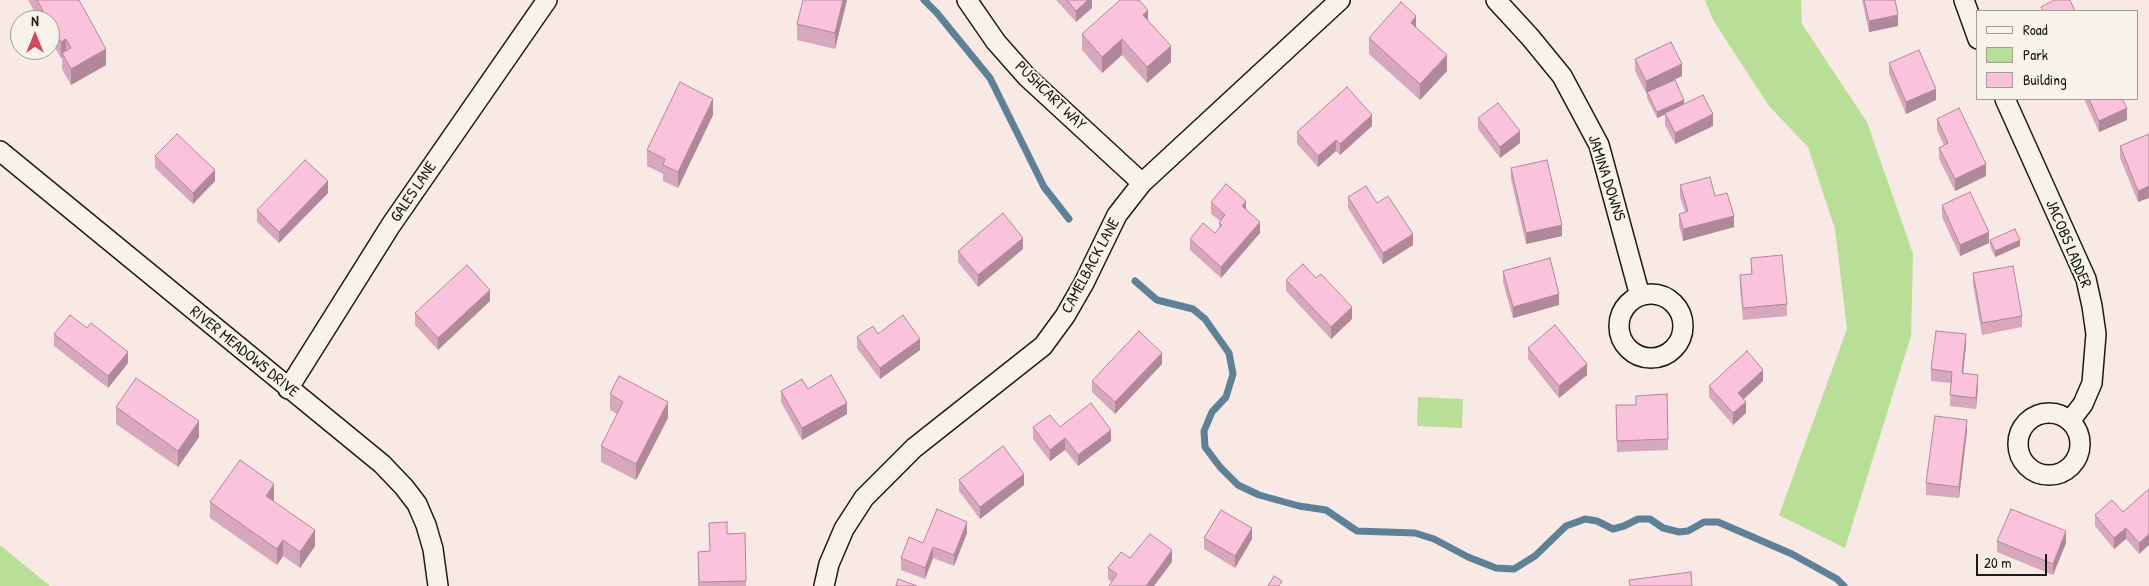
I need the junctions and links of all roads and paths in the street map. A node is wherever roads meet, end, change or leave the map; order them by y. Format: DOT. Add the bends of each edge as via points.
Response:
graph roads {
  1 [pos="547,0"];
  2 [pos="967,0"];
  3 [pos="1340,0"];
  4 [pos="1496,0"];
  5 [pos="1964,0"];
  6 [pos="1976,33"];
  7 [pos="2005,100"];
  8 [pos="0,151"];
  9 [pos="1142,183"];
  10 [pos="1640,296"];
  11 [pos="288,389"];
  12 [pos="2070,421"];
  13 [pos="438,586"];
  14 [pos="824,586"];
  1 -- 11 [label="street, GALES LANE" via="391,226"];
  2 -- 9 [label="street, PUSHCART WAY" via="996,42 1028,77"];
  3 -- 9 [label="street, CAMELBACK LANE"];
  4 -- 10 [label="street, JAMINA DOWNS" via="1562,76 1599,145"];
  5 -- 6 [label="street"];
  7 -- 12 [label="street, JACOBS LADDER" via="2086,279 2092,306 2096,334 2092,383 2083,404"];
  8 -- 11 [label="street, RIVER MEADOWS DRIVE"];
  9 -- 14 [label="street, CAMELBACK LANE" via="1117,215 1084,283 1043,346 914,448 864,498 844,529 829,564"];
  11 -- 13 [label="street, RIVER MEADOWS DRIVE" via="382,464 417,504 433,549"];
}
